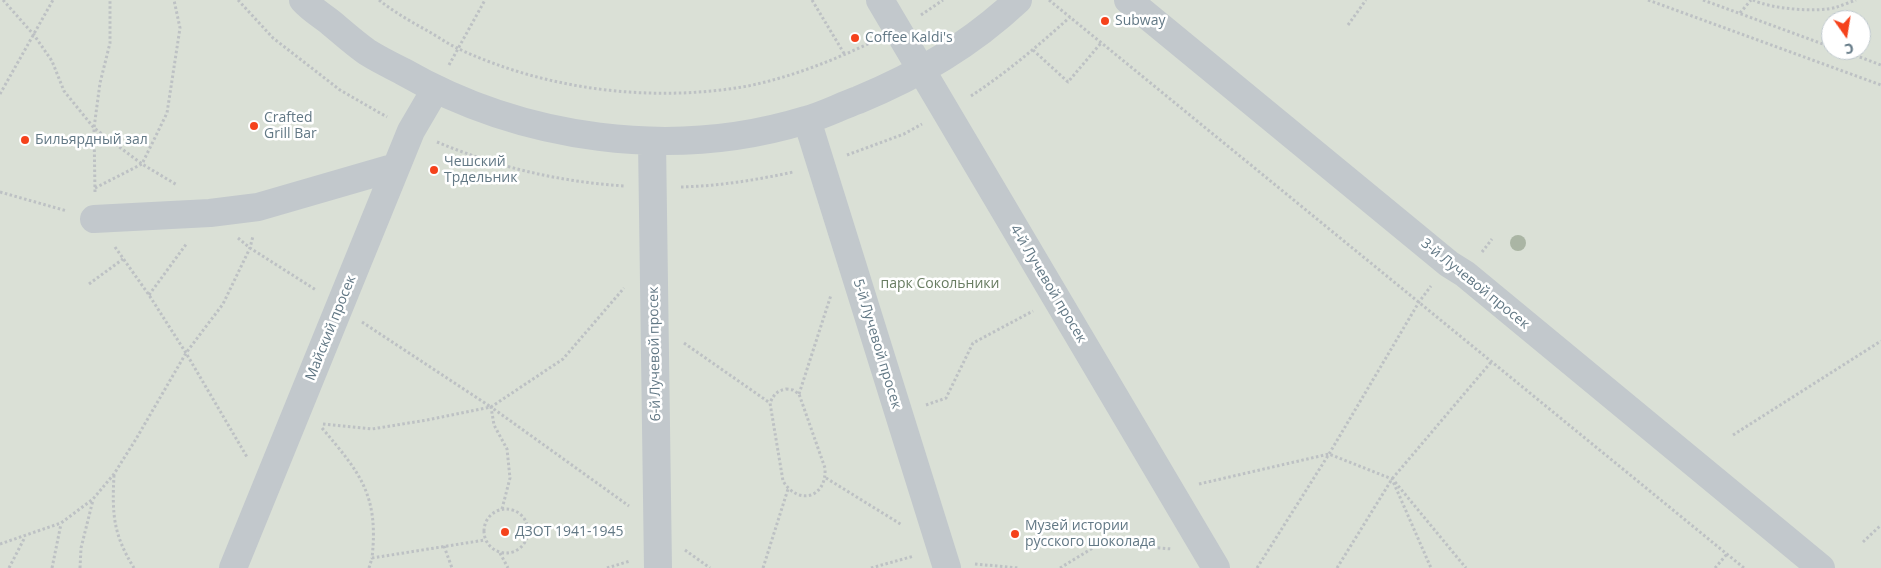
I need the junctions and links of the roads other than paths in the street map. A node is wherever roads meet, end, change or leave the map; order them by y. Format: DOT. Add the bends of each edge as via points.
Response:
graph roads {
  1 [pos="303,0"];
  2 [pos="880,0"];
  3 [pos="1018,0"];
  4 [pos="1128,0"];
  5 [pos="922,71"];
  6 [pos="434,90"];
  7 [pos="807,120"];
  8 [pos="652,140"];
  9 [pos="396,167"];
  10 [pos="94,219"];
  11 [pos="944,559"];
  12 [pos="233,568"];
  13 [pos="658,568"];
  14 [pos="1216,568"];
  15 [pos="1821,568"];
  1 -- 6 [label="street" via="367,51"];
  2 -- 5 [label="street, 4-й Лучевой просек"];
  3 -- 5 [label="street"];
  4 -- 15 [label="street, 3-й Лучевой просек"];
  5 -- 7 [label="street"];
  5 -- 14 [label="street, 4-й Лучевой просек"];
  6 -- 8 [label="street" via="486,111 540,127 596,137"];
  6 -- 9 [label="street, Майский просек"];
  7 -- 8 [label="street" via="756,132 704,139"];
  7 -- 11 [label="street, 5-й Лучевой просек"];
  8 -- 13 [label="street, 6-й Лучевой просек"];
  9 -- 10 [label="street" via="258,207"];
  9 -- 12 [label="street, Майский просек"];
}
